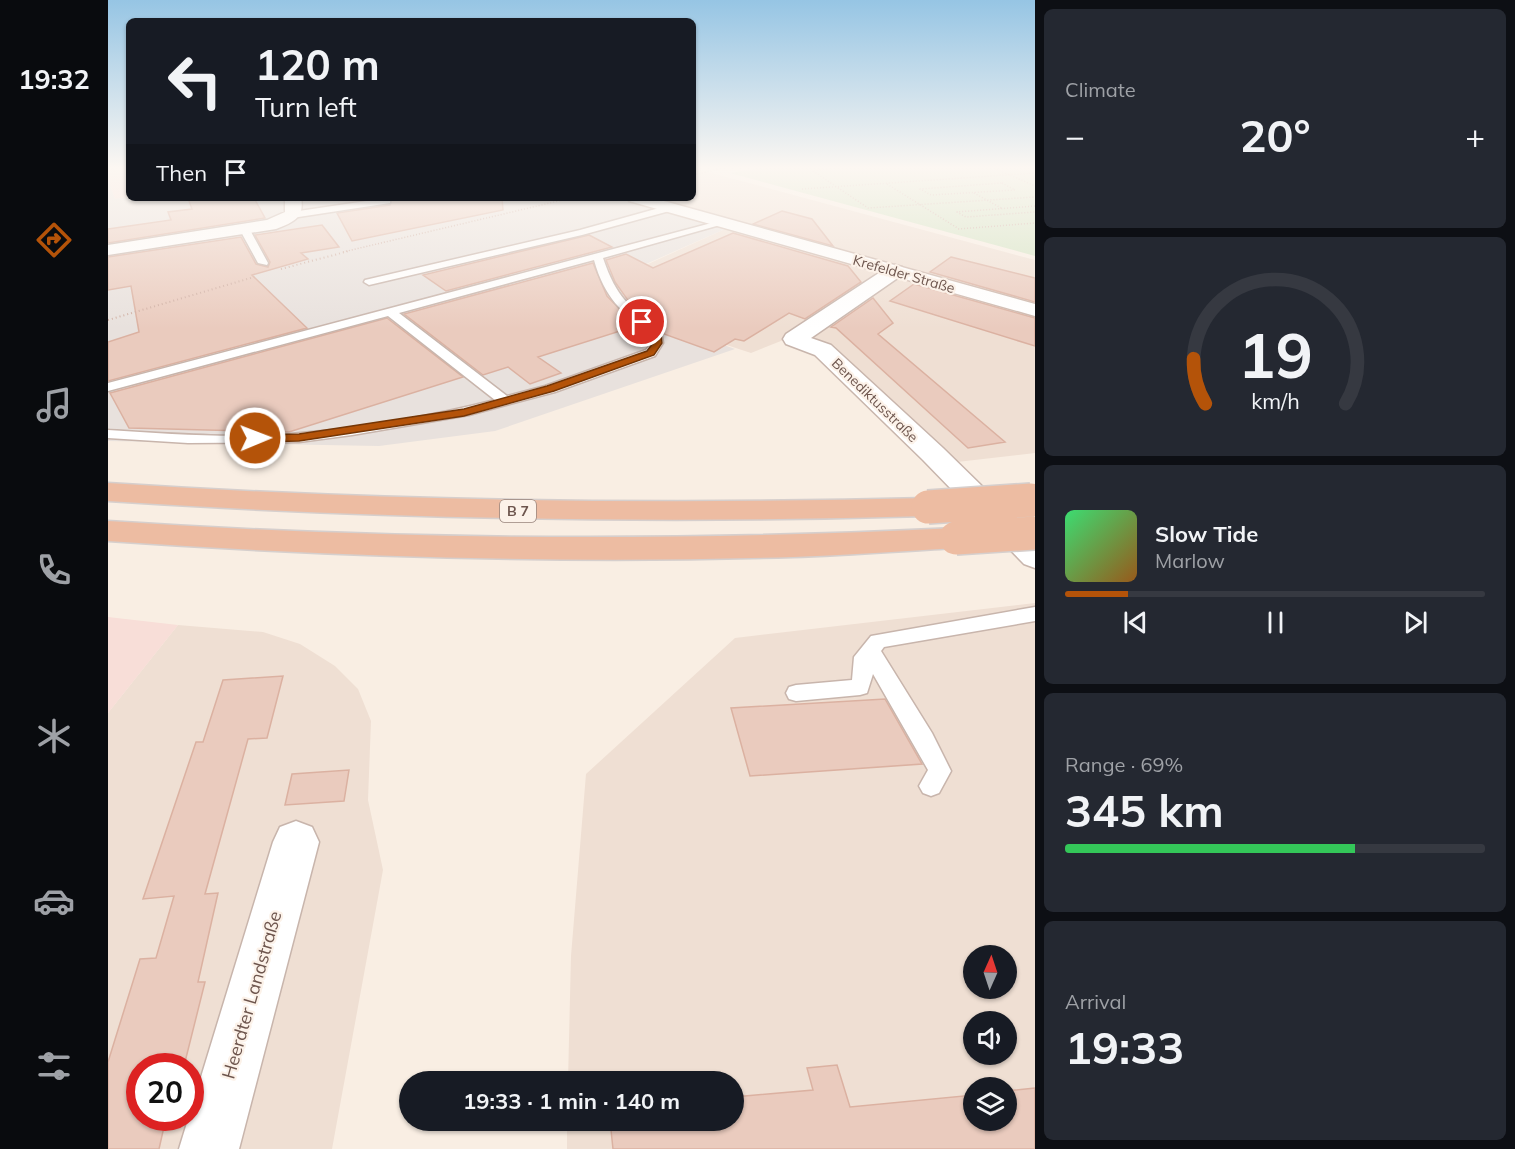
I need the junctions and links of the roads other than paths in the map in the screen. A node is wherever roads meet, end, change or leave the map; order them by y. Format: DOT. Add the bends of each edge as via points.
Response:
graph roads {
  1 [pos="276,222"];
  2 [pos="620,222"];
  3 [pos="717,222"];
  4 [pos="722,223"];
  5 [pos="245,230"];
  6 [pos="108,250"];
  7 [pos="598,256"];
  8 [pos="263,263"];
  9 [pos="895,271"];
  10 [pos="369,282"];
  11 [pos="1035,310"];
  12 [pos="391,312"];
  13 [pos="108,387"];
  14 [pos="505,401"];
  15 [pos="108,434"];
  16 [pos="108,492"];
  17 [pos="1035,500"];
  18 [pos="1035,515"];
  19 [pos="995,518"];
  20 [pos="108,531"];
  21 [pos="1035,533"];
  22 [pos="1035,557"];
  23 [pos="1035,614"];
  24 [pos="870,651"];
  25 [pos="796,693"];
  26 [pos="931,786"];
  27 [pos="296,842"];
  28 [pos="209,1149"];
  1 -- 5 [label="street"];
  2 -- 10 [label="lane"];
  3 -- 4 [label="street, Krefelder Straße"];
  4 -- 7 [label="lane"];
  4 -- 9 [label="street, Krefelder Straße"];
  5 -- 6 [label="street"];
  5 -- 8 [label="lane"];
  7 -- 12 [label="lane"];
  7 -- 14 [label="lane" via="610,294 657,334 651,353"];
  9 -- 11 [label="street, Krefelder Straße"];
  9 -- 19 [label="street, Benediktusstraße" via="794,339 823,350"];
  12 -- 13 [label="lane"];
  12 -- 14 [label="lane"];
  14 -- 15 [label="lane" via="464,412 299,438 188,440"];
  16 -- 17 [label="highway, B 7, bridge" via="397,508 564,512 756,513"];
  18 -- 19 [label="lane"];
  19 -- 22 [label="street, Benediktusstraße"];
  20 -- 21 [label="highway, bridge" via="364,545 565,549 771,547"];
  23 -- 24 [label="lane" via="878,641"];
  24 -- 25 [label="lane" via="864,657 860,687"];
  24 -- 26 [label="lane" via="940,771"];
  27 -- 28 [label="street, Heerdter Landstraße"];
}
